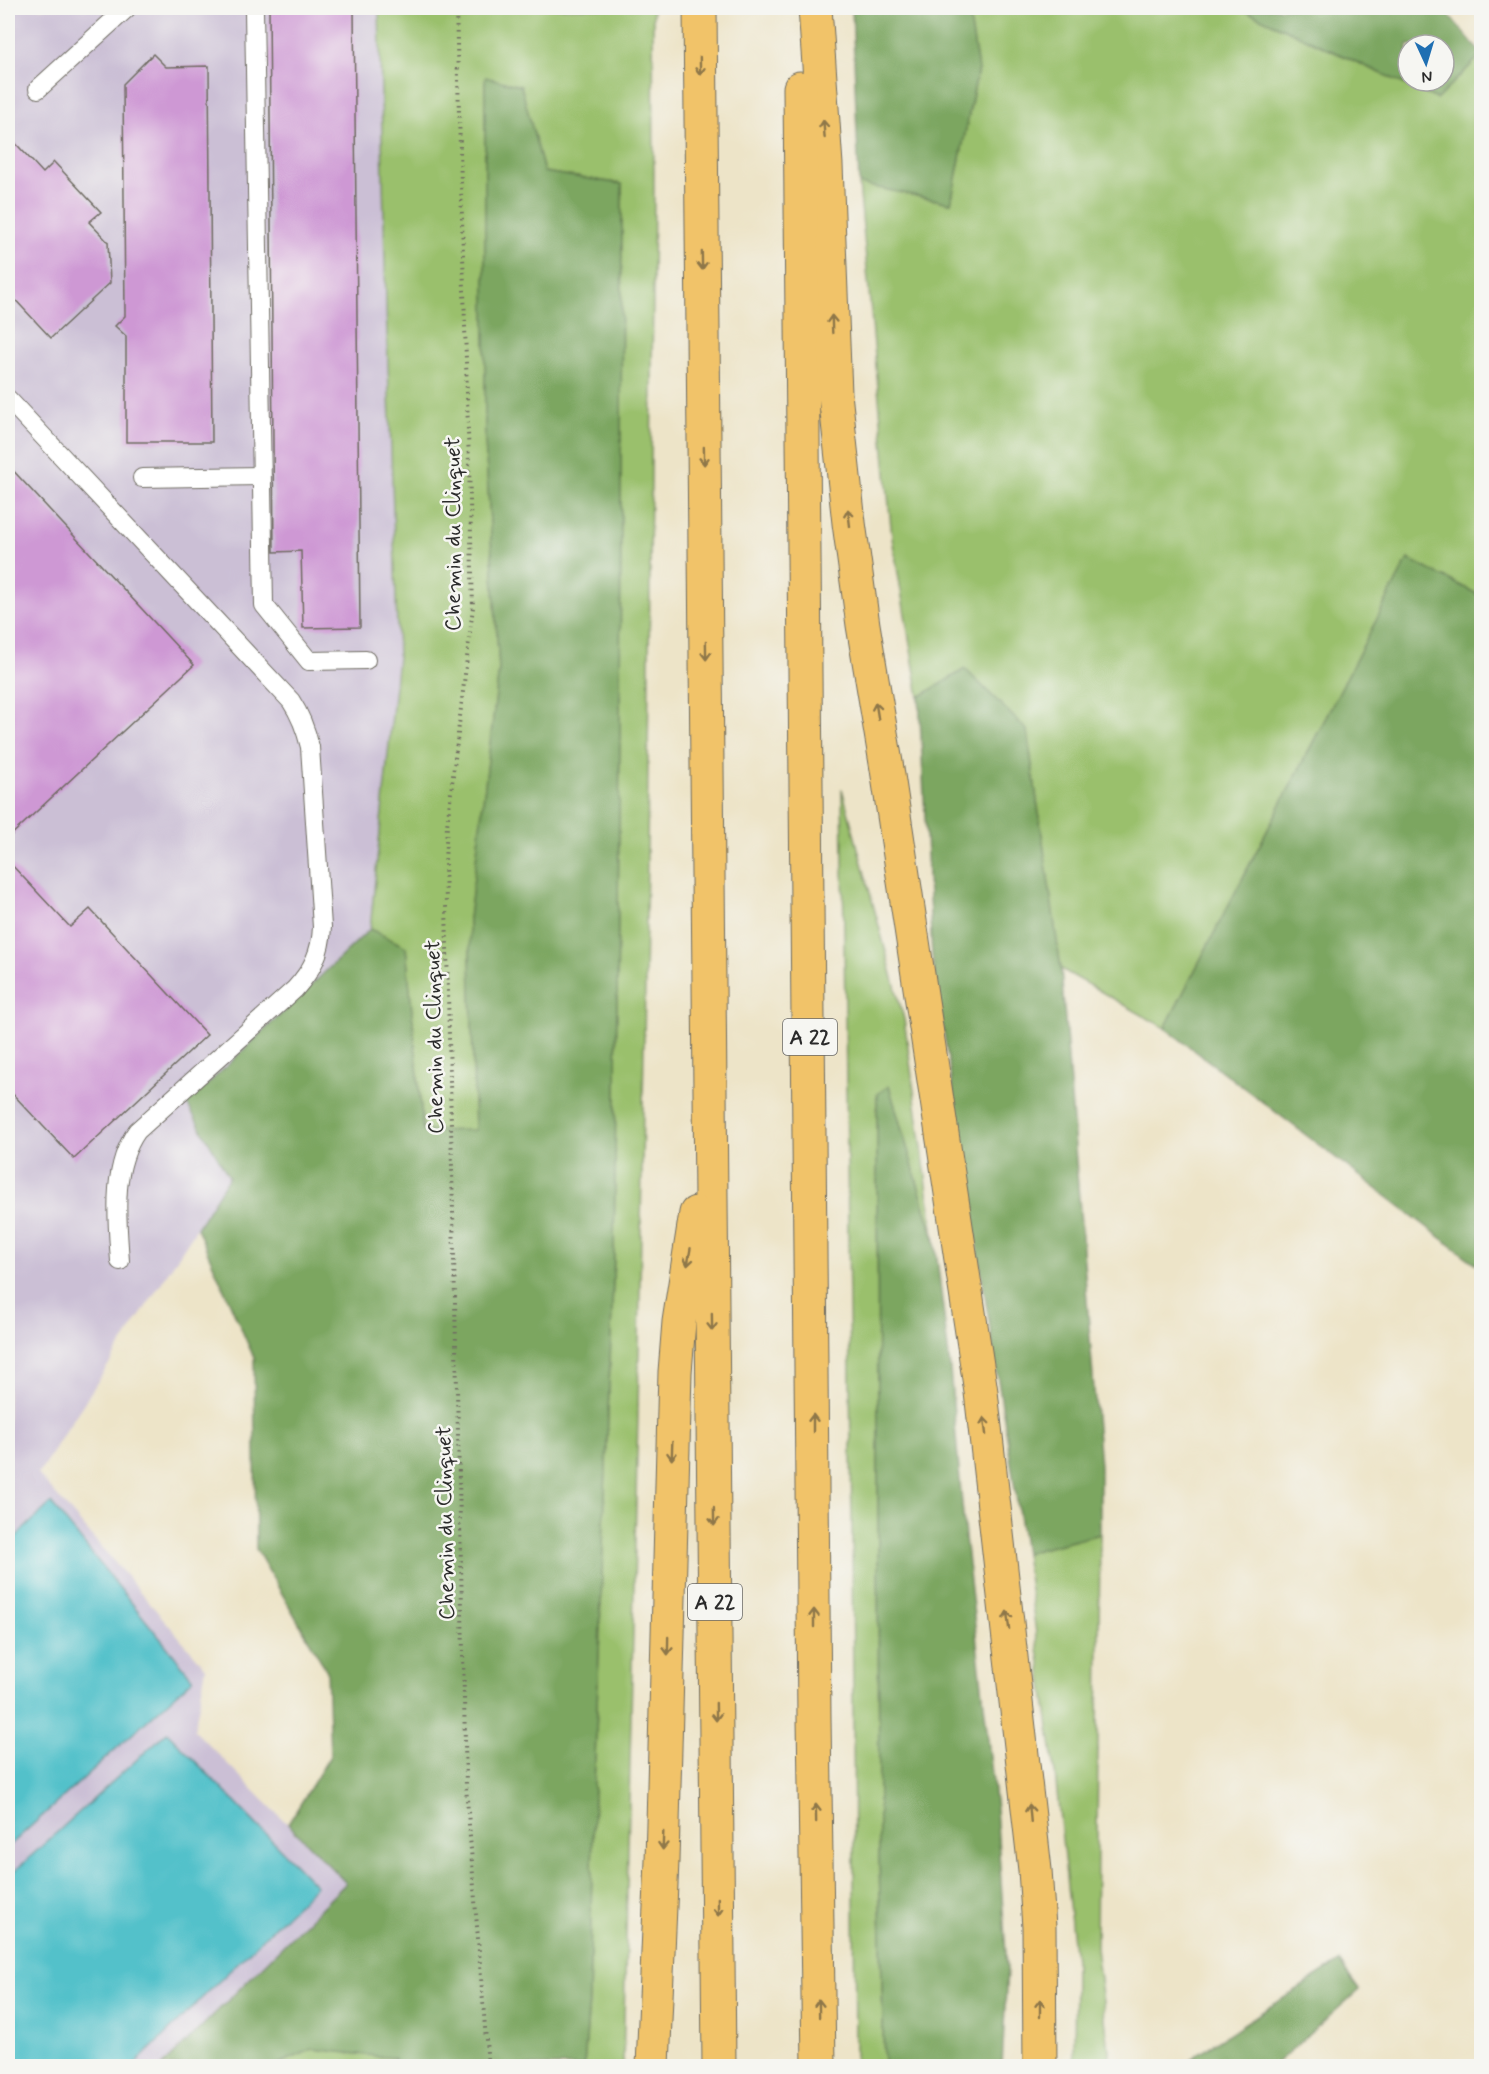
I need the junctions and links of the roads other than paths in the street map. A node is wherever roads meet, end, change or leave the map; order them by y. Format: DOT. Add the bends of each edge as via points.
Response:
graph roads {
  1 [pos="126,8"];
  2 [pos="252,8"];
  3 [pos="700,8"];
  4 [pos="800,8"];
  5 [pos="815,8"];
  6 [pos="38,89"];
  7 [pos="8,399"];
  8 [pos="261,476"];
  9 [pos="141,478"];
  10 [pos="366,660"];
  11 [pos="711,1137"];
  12 [pos="120,1261"];
  13 [pos="653,2067"];
  14 [pos="719,2067"];
  15 [pos="819,2067"];
  16 [pos="1040,2067"];
  1 -- 6 [label="lane"];
  2 -- 8 [label="lane"];
  3 -- 11 [label="highway, A 22, one-way"];
  15 -- 4 [label="highway, A 22, one-way"];
  16 -- 5 [label="highway, one-way" via="1035,1870 983,1404 863,625 840,440"];
  7 -- 12 [label="lane" via="291,701 303,722 310,747 322,927 316,959 295,989 127,1144 117,1202"];
  8 -- 9 [label="lane"];
  8 -- 10 [label="lane" via="264,605 309,661"];
  11 -- 13 [label="highway, one-way" via="686,1270 675,1372"];
  11 -- 14 [label="highway, A 22, one-way"];
}
